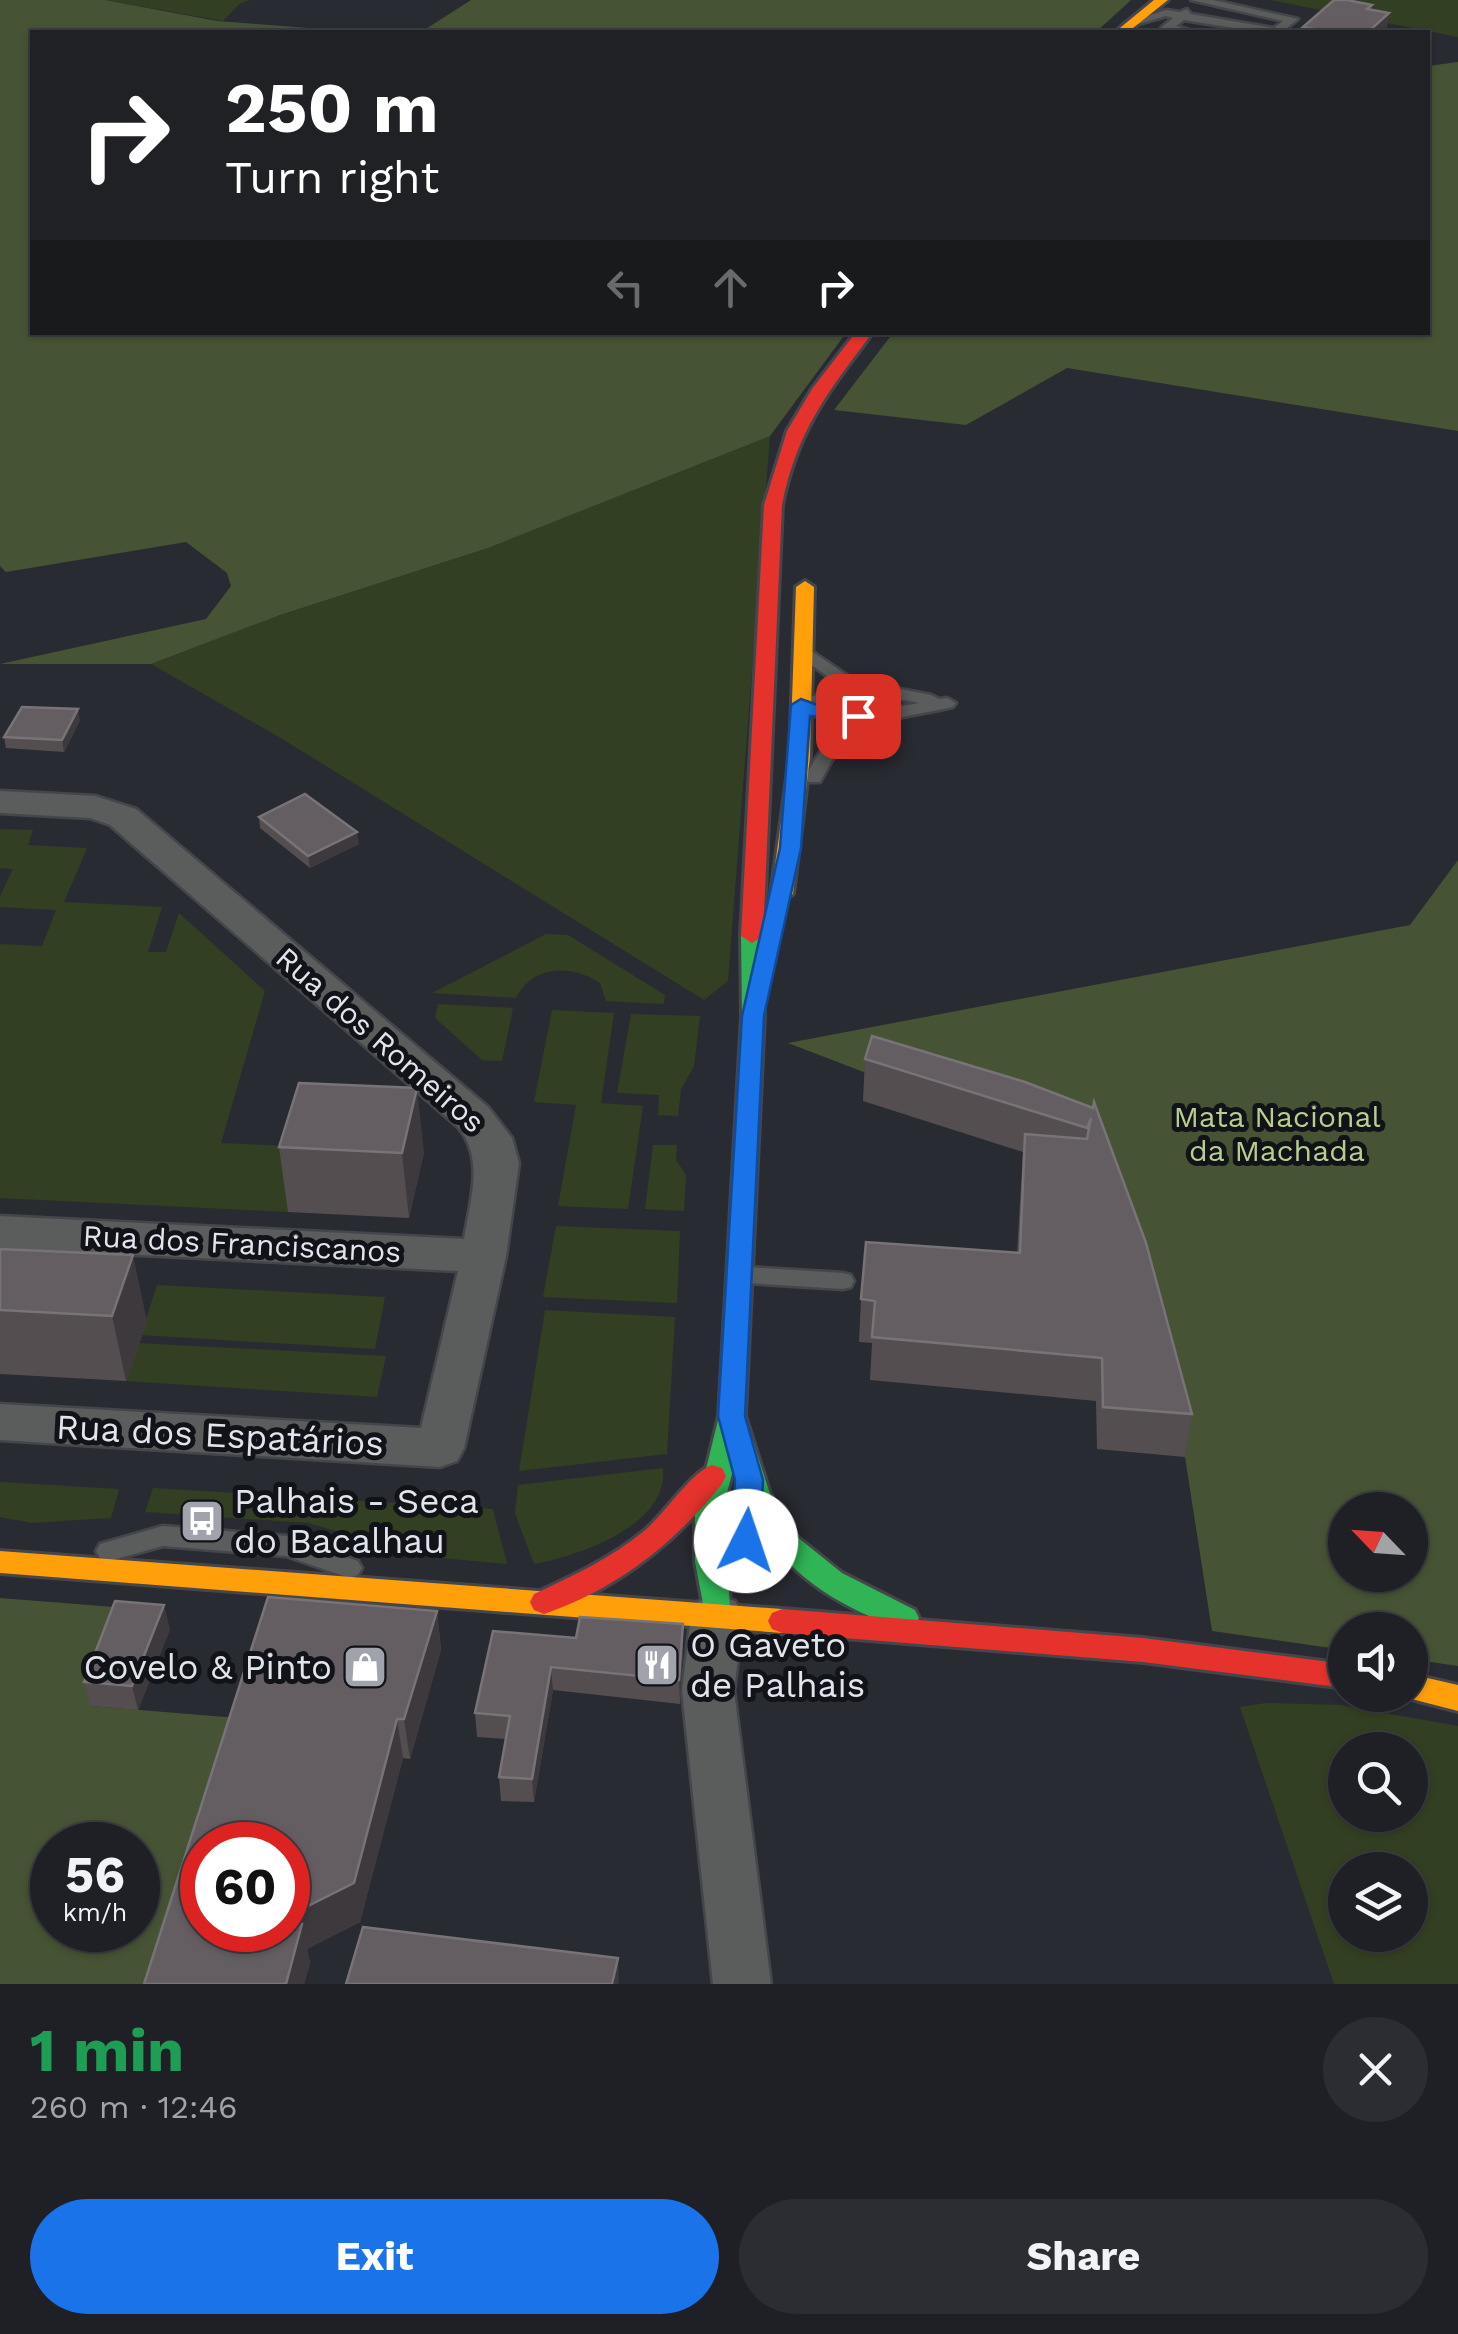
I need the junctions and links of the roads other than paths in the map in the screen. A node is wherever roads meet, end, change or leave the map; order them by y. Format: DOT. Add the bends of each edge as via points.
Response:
graph roads {
  1 [pos="1162,0"];
  2 [pos="1198,0"];
  3 [pos="1183,15"];
  4 [pos="1127,28"];
  5 [pos="1178,30"];
  6 [pos="1265,30"];
  7 [pos="1278,30"];
  8 [pos="863,335"];
  9 [pos="829,377"];
  10 [pos="814,444"];
  11 [pos="806,560"];
  12 [pos="765,636"];
  13 [pos="803,647"];
  14 [pos="898,695"];
  15 [pos="801,705"];
  16 [pos="881,716"];
  17 [pos="759,735"];
  18 [pos="0,802"];
  19 [pos="791,848"];
  20 [pos="753,1016"];
  21 [pos="0,1232"];
  22 [pos="484,1256"];
  23 [pos="739,1274"];
  24 [pos="843,1280"];
  25 [pos="732,1416"];
  26 [pos="0,1422"];
  27 [pos="440,1448"];
  28 [pos="712,1476"];
  29 [pos="749,1480"];
  30 [pos="748,1529"];
  31 [pos="0,1562"];
  32 [pos="56,1566"];
  33 [pos="431,1597"];
  34 [pos="725,1597"];
  35 [pos="537,1605"];
  36 [pos="930,1630"];
  37 [pos="1328,1674"];
  38 [pos="1428,1691"];
  39 [pos="1458,1698"];
  40 [pos="742,1984"];
  1 -- 4 [label="main road"];
  2 -- 3 [label="lane"];
  2 -- 7 [label="lane" via="1292,19"];
  3 -- 4 [label="lane" via="1158,14"];
  3 -- 5 [label="lane" via="1167,28"];
  3 -- 6 [label="lane"];
  8 -- 9 [label="main road"];
  9 -- 10 [label="main road" via="816,404"];
  9 -- 12 [label="main road" via="798,416 779,461"];
  11 -- 13 [label="main road"];
  12 -- 15 [label="lane" via="786,692"];
  12 -- 17 [label="main road"];
  13 -- 14 [label="lane" via="849,684"];
  13 -- 15 [label="main road"];
  14 -- 15 [label="lane" via="838,695"];
  14 -- 16 [label="lane" via="947,703"];
  15 -- 16 [label="lane" via="835,716"];
  15 -- 17 [label="lane"];
  15 -- 19 [label="main road"];
  16 -- 19 [label="lane" via="830,747"];
  17 -- 20 [label="main road"];
  18 -- 22 [label="street, Rua dos Romeiros" via="95,807 122,818 473,1117 491,1138 497,1163"];
  19 -- 20 [label="main road"];
  20 -- 23 [label="main road"];
  21 -- 22 [label="street, Rua dos Franciscanos"];
  22 -- 27 [label="street, Rua dos Romeiros"];
  23 -- 24 [label="lane"];
  23 -- 25 [label="main road"];
  25 -- 28 [label="main road"];
  25 -- 29 [label="main road"];
  26 -- 27 [label="street, Rua dos Espatários"];
  28 -- 34 [label="main road" via="706,1553"];
  28 -- 35 [label="main road" via="656,1544 620,1569"];
  29 -- 30 [label="main road"];
  29 -- 36 [label="main road" via="764,1518 802,1560"];
  31 -- 32 [label="main road"];
  32 -- 33 [label="main road"];
  32 -- 33 [label="lane" via="163,1536 197,1538 288,1546"];
  33 -- 35 [label="main road"];
  34 -- 35 [label="main road"];
  34 -- 36 [label="main road"];
  34 -- 40 [label="street" via="708,1691"];
  36 -- 37 [label="main road"];
  38 -- 39 [label="main road"];
}
